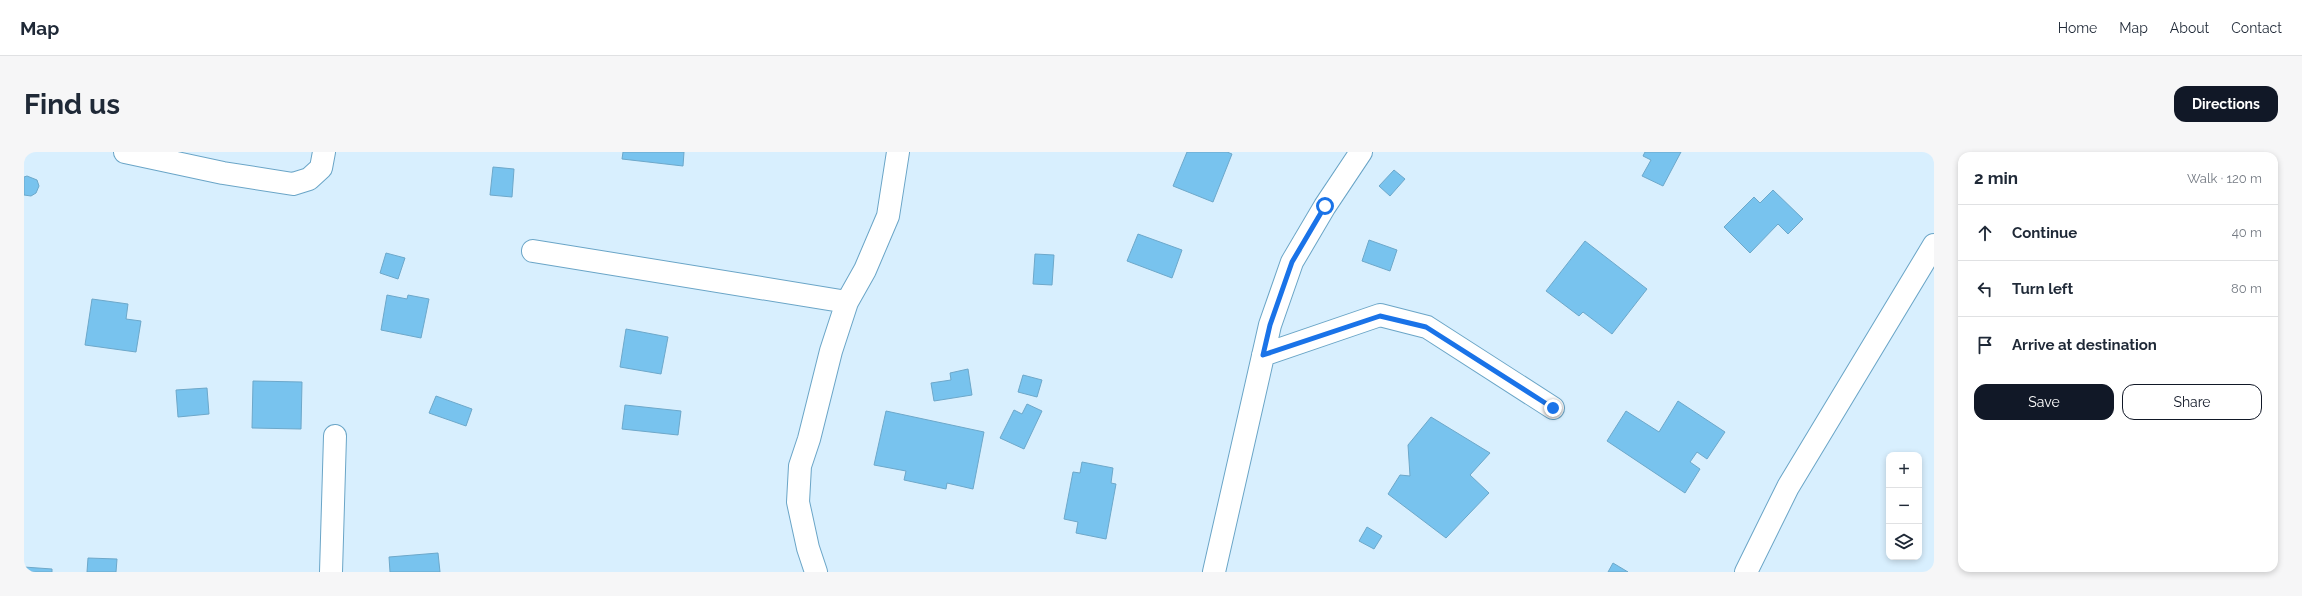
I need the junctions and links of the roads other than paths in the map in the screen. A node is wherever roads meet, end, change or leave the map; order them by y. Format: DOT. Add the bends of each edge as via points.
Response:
graph roads {
  1 [pos="125,152"];
  2 [pos="324,152"];
  3 [pos="898,152"];
  4 [pos="1361,152"];
  5 [pos="1934,245"];
  6 [pos="533,251"];
  7 [pos="847,302"];
  8 [pos="1263,355"];
  9 [pos="1553,408"];
  10 [pos="335,436"];
  11 [pos="331,572"];
  12 [pos="816,572"];
  13 [pos="1214,572"];
  14 [pos="1746,572"];
  1 -- 2 [label="street" via="223,173 293,184 309,179 321,168"];
  3 -- 7 [label="street" via="888,216 865,270"];
  4 -- 8 [label="street" via="1292,262 1270,325"];
  5 -- 14 [label="street" via="1788,487"];
  6 -- 7 [label="street"];
  7 -- 12 [label="street" via="831,350 800,466 798,502"];
  8 -- 9 [label="street" via="1380,316 1426,327"];
  8 -- 13 [label="street"];
  10 -- 11 [label="street"];
}
